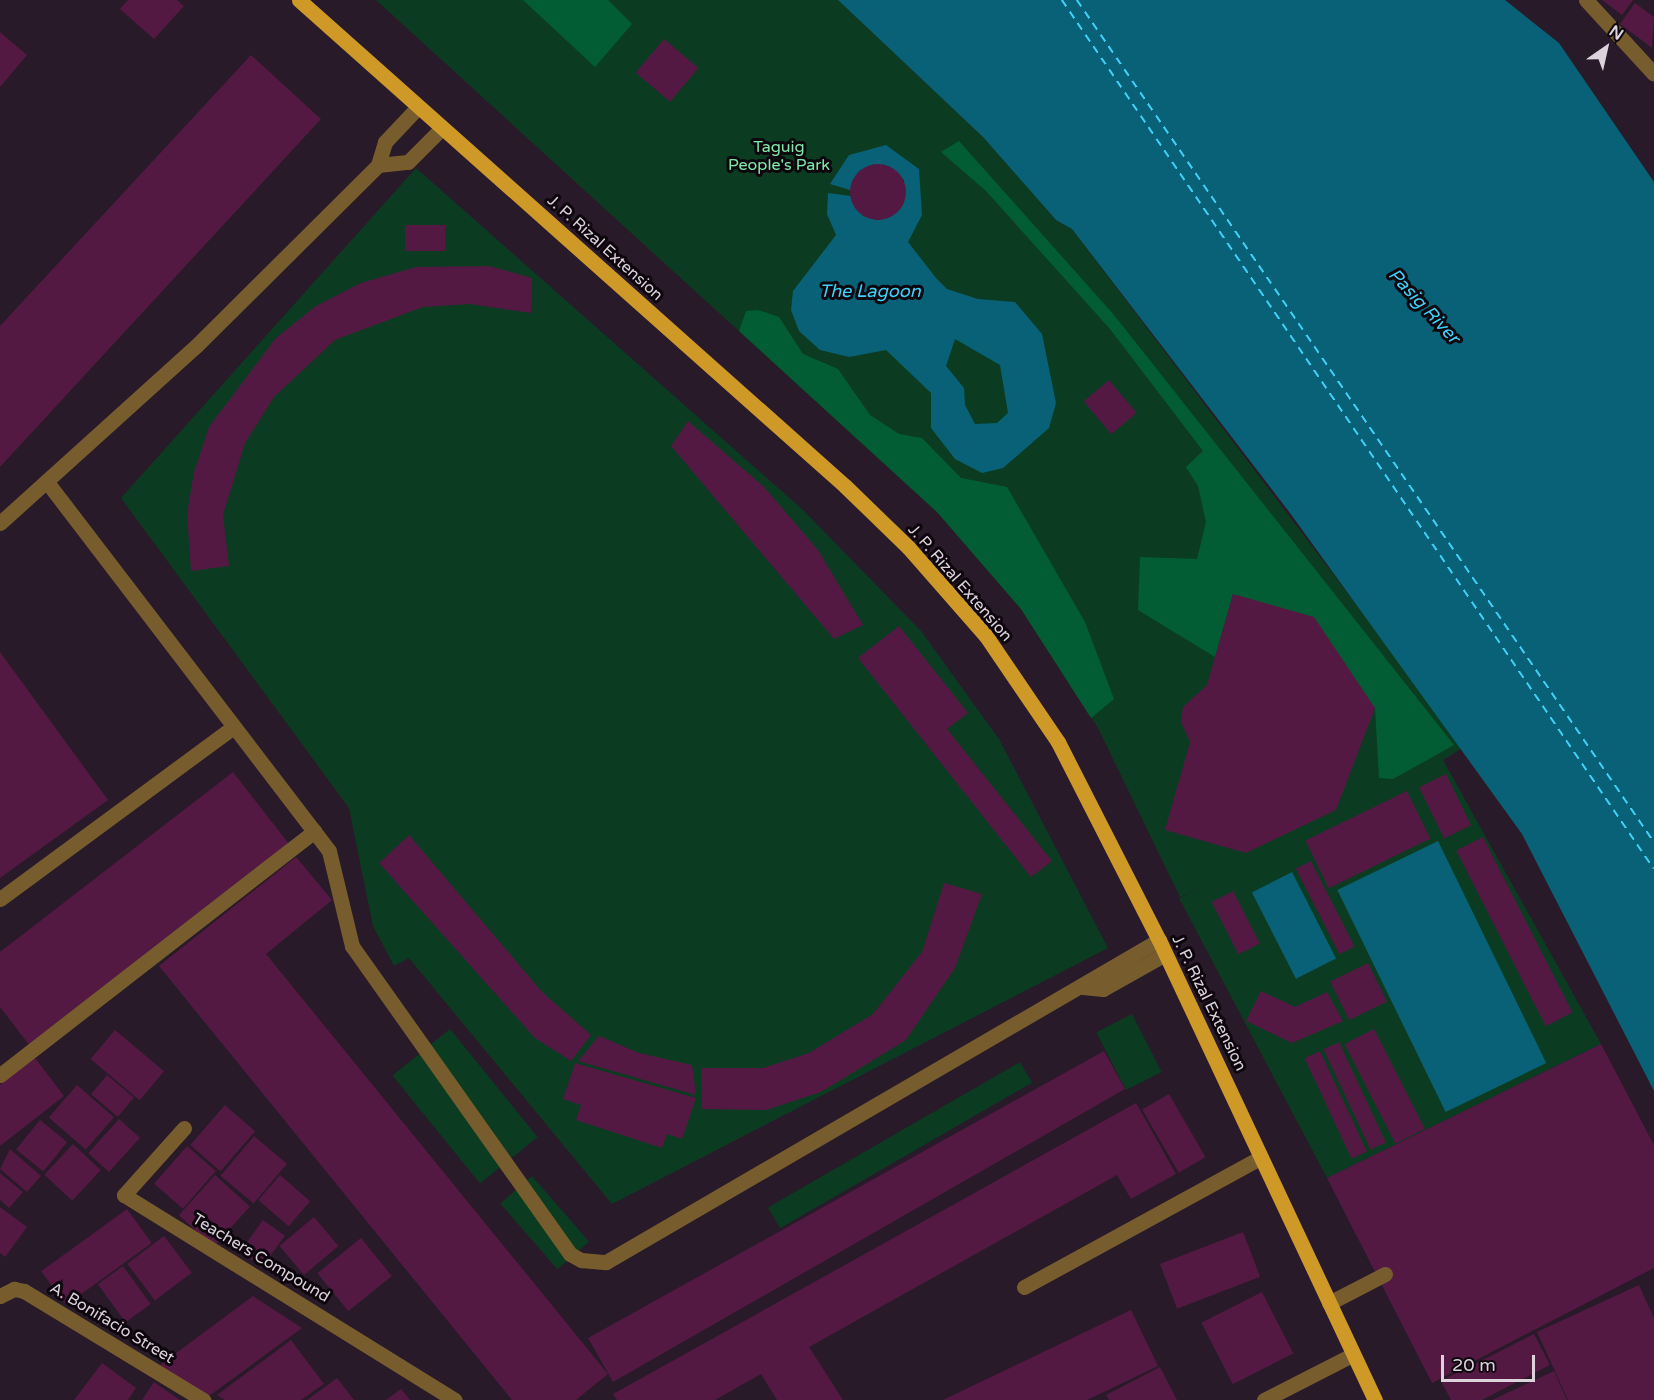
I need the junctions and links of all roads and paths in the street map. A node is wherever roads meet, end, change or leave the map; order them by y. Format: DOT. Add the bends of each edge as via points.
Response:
graph roads {
  1 [pos="299,0"];
  2 [pos="1586,0"];
  3 [pos="1654,74"];
  4 [pos="418,107"];
  5 [pos="442,128"];
  6 [pos="378,165"];
  7 [pos="47,483"];
  8 [pos="0,523"];
  9 [pos="232,728"];
  10 [pos="315,831"];
  11 [pos="0,900"];
  12 [pos="1162,947"];
  13 [pos="0,1075"];
  14 [pos="184,1128"];
  15 [pos="1261,1157"];
  16 [pos="1385,1274"];
  17 [pos="1024,1287"];
  18 [pos="0,1296"];
  19 [pos="1329,1303"];
  20 [pos="1352,1355"];
  21 [pos="203,1400"];
  22 [pos="455,1400"];
  23 [pos="1264,1400"];
  24 [pos="1375,1400"];
  1 -- 4 [label="main road, J. P. Rizal Extension"];
  2 -- 3 [label="street"];
  4 -- 5 [label="main road, J. P. Rizal Extension"];
  4 -- 6 [label="street" via="385,142"];
  5 -- 6 [label="street" via="408,162"];
  5 -- 12 [label="main road, J. P. Rizal Extension" via="845,486 916,556 986,636 1058,742"];
  6 -- 7 [label="street" via="196,346"];
  7 -- 8 [label="street"];
  7 -- 9 [label="street"];
  9 -- 10 [label="street"];
  9 -- 11 [label="street"];
  10 -- 12 [label="street" via="342,886 352,946 570,1254 592,1263 606,1262 1083,987"];
  10 -- 13 [label="street"];
  12 -- 15 [label="main road, J. P. Rizal Extension"];
  14 -- 22 [label="street, Teachers Compound" via="124,1195"];
  15 -- 17 [label="street"];
  15 -- 19 [label="main road, J. P. Rizal Extension"];
  16 -- 19 [label="street"];
  18 -- 21 [label="street, A. Bonifacio Street" via="14,1289 24,1291"];
  19 -- 20 [label="main road, J. P. Rizal Extension"];
  20 -- 23 [label="street"];
  20 -- 24 [label="main road, J. P. Rizal Extension"];
}
